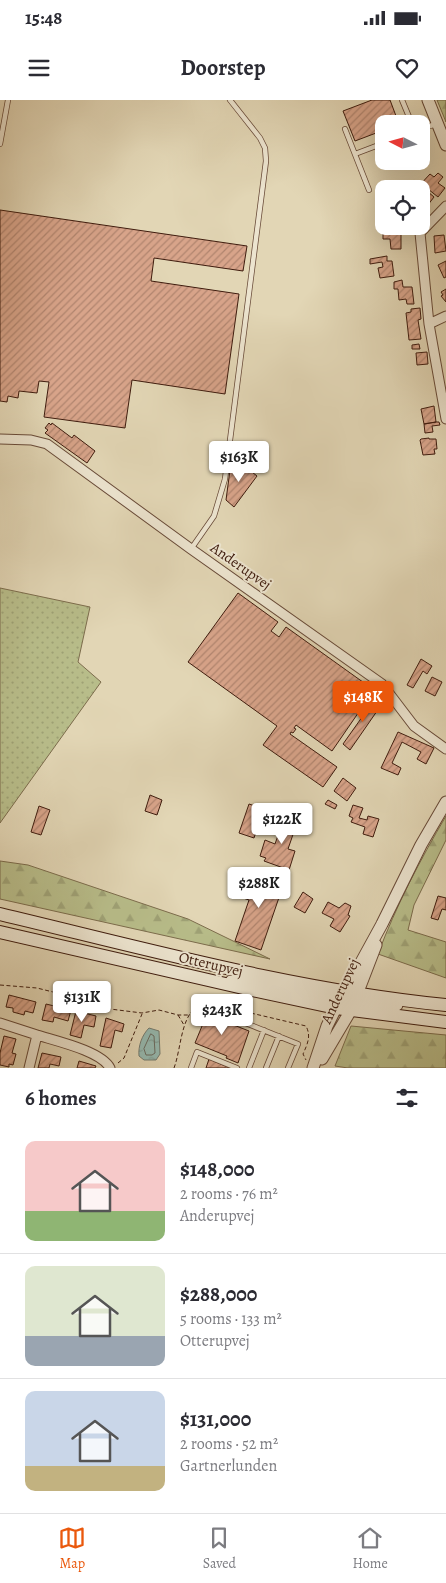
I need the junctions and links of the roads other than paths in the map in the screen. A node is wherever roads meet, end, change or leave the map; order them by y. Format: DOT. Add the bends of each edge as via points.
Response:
graph roads {
  1 [pos="8,100"];
  2 [pos="230,100"];
  3 [pos="402,100"];
  4 [pos="428,100"];
  5 [pos="408,115"];
  6 [pos="437,123"];
  7 [pos="430,126"];
  8 [pos="346,129"];
  9 [pos="0,144"];
  10 [pos="446,145"];
  11 [pos="375,146"];
  12 [pos="355,154"];
  13 [pos="369,190"];
  14 [pos="446,206"];
  15 [pos="446,316"];
  16 [pos="429,324"];
  17 [pos="446,419"];
  18 [pos="0,440"];
  19 [pos="191,549"];
  20 [pos="446,749"];
  21 [pos="446,802"];
  22 [pos="0,914"];
  23 [pos="0,932"];
  24 [pos="347,1000"];
  25 [pos="446,1006"];
  26 [pos="238,1020"];
  27 [pos="446,1022"];
  28 [pos="0,1023"];
  29 [pos="264,1030"];
  30 [pos="37,1035"];
  31 [pos="279,1036"];
  32 [pos="114,1066"];
  33 [pos="314,1066"];
  34 [pos="29,1068"];
  35 [pos="191,1068"];
  36 [pos="237,1068"];
  37 [pos="249,1068"];
  38 [pos="266,1068"];
  39 [pos="288,1068"];
  1 -- 9 [label="lane"];
  2 -- 19 [label="lane" via="260,138 266,161 225,479 214,516"];
  3 -- 5 [label="lane"];
  4 -- 6 [label="street"];
  6 -- 7 [label="lane"];
  6 -- 10 [label="street"];
  8 -- 12 [label="lane"];
  11 -- 12 [label="lane"];
  12 -- 13 [label="lane"];
  14 -- 16 [label="street" via="420,233"];
  15 -- 16 [label="street"];
  16 -- 17 [label="street"];
  18 -- 19 [label="street, Anderupvej" via="31,440 47,444"];
  19 -- 20 [label="street, Anderupvej" via="382,684 414,726"];
  21 -- 24 [label="street, Anderupvej" via="421,844 382,924 371,959"];
  22 -- 24 [label="main road, Otterupvej" via="247,972"];
  23 -- 24 [label="main road, Otterupvej" via="204,979"];
  24 -- 25 [label="main road, Otterupvej"];
  24 -- 27 [label="main road, Otterupvej"];
  24 -- 33 [label="street, Anderupvej" via="322,1059"];
  26 -- 29 [label="lane"];
  28 -- 30 [label="street"];
  29 -- 31 [label="lane"];
  29 -- 37 [label="lane"];
  30 -- 32 [label="street" via="74,1047"];
  30 -- 34 [label="street"];
  31 -- 38 [label="lane"];
  31 -- 39 [label="lane" via="298,1044"];
  35 -- 36 [label="lane" via="197,1052"];
}
